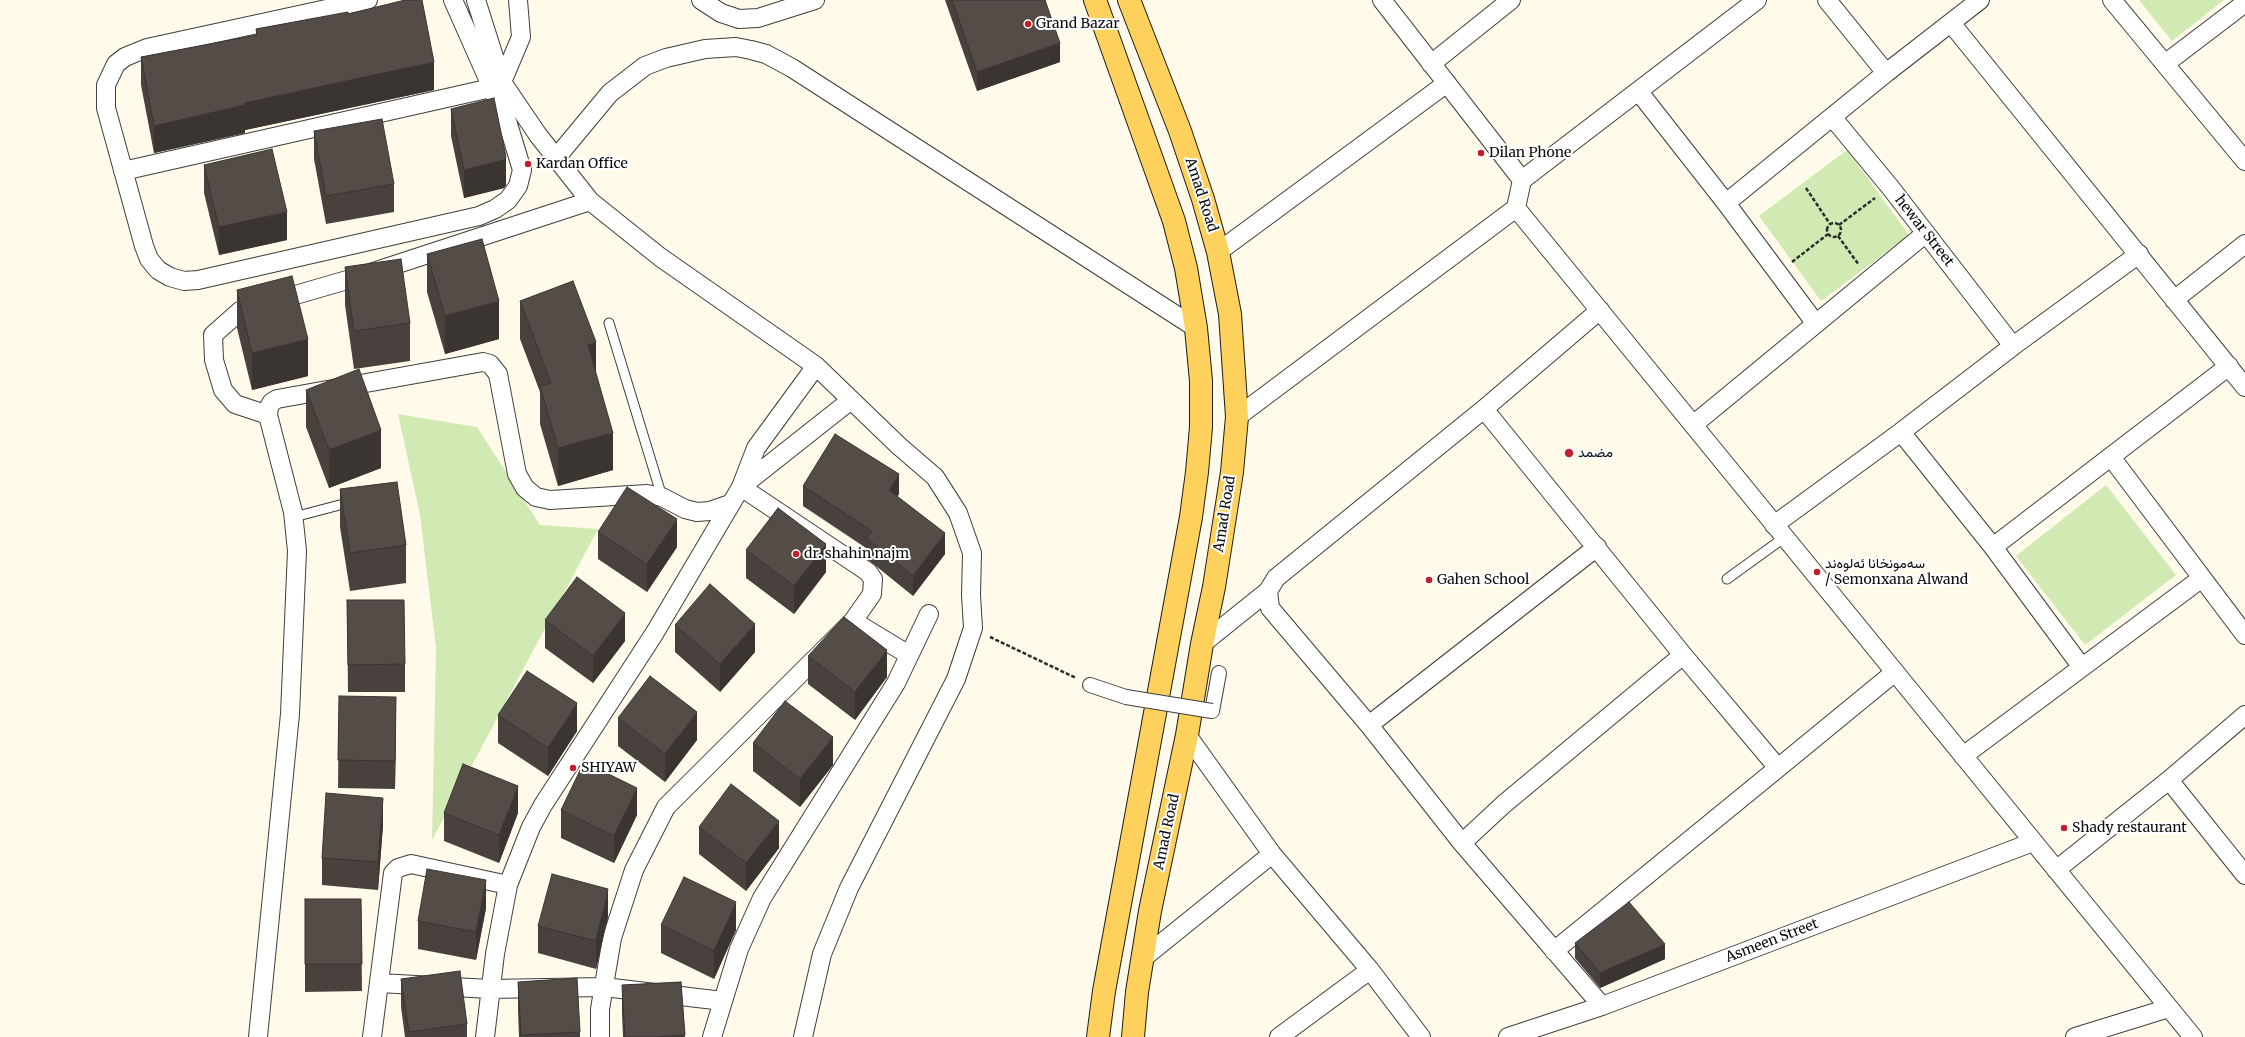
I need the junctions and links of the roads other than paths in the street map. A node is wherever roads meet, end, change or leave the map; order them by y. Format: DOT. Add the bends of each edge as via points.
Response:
graph roads {
  1 [pos="368,0"];
  2 [pos="453,0"];
  3 [pos="476,0"];
  4 [pos="518,0"];
  5 [pos="701,0"];
  6 [pos="815,0"];
  7 [pos="1095,0"];
  8 [pos="1129,0"];
  9 [pos="1382,0"];
  10 [pos="1511,0"];
  11 [pos="1827,0"];
  12 [pos="1980,0"];
  13 [pos="2112,0"];
  14 [pos="1751,2"];
  15 [pos="2245,3"];
  16 [pos="1951,23"];
  17 [pos="1431,64"];
  18 [pos="2166,64"];
  19 [pos="1886,73"];
  20 [pos="1447,83"];
  21 [pos="496,85"];
  22 [pos="1639,92"];
  23 [pos="1833,118"];
  24 [pos="556,158"];
  25 [pos="2245,161"];
  26 [pos="123,171"];
  27 [pos="1522,180"];
  28 [pos="590,201"];
  29 [pos="1726,204"];
  30 [pos="1516,208"];
  31 [pos="1926,233"];
  32 [pos="2245,244"];
  33 [pos="1218,252"];
  34 [pos="2139,254"];
  35 [pos="2174,300"];
  36 [pos="1600,310"];
  37 [pos="609,324"];
  38 [pos="1816,324"];
  39 [pos="1196,328"];
  40 [pos="2013,346"];
  41 [pos="816,366"];
  42 [pos="2228,366"];
  43 [pos="2245,386"];
  44 [pos="852,400"];
  45 [pos="1484,409"];
  46 [pos="268,415"];
  47 [pos="1236,416"];
  48 [pos="1693,425"];
  49 [pos="1900,432"];
  50 [pos="2111,457"];
  51 [pos="741,487"];
  52 [pos="662,497"];
  53 [pos="362,500"];
  54 [pos="730,504"];
  55 [pos="294,517"];
  56 [pos="1780,531"];
  57 [pos="1598,547"];
  58 [pos="1993,547"];
  59 [pos="2202,578"];
  60 [pos="1727,579"];
  61 [pos="1268,591"];
  62 [pos="929,614"];
  63 [pos="853,621"];
  64 [pos="2245,635"];
  65 [pos="1202,644"];
  66 [pos="909,655"];
  67 [pos="1683,655"];
  68 [pos="2081,666"];
  69 [pos="1895,672"];
  70 [pos="1219,673"];
  71 [pos="1090,685"];
  72 [pos="2245,715"];
  73 [pos="1369,725"];
  74 [pos="1186,736"];
  75 [pos="1963,756"];
  76 [pos="1778,768"];
  77 [pos="2169,780"];
  78 [pos="2033,842"];
  79 [pos="1462,843"];
  80 [pos="1272,854"];
  81 [pos="2056,870"];
  82 [pos="2245,875"];
  83 [pos="508,885"];
  84 [pos="1554,951"];
  85 [pos="1142,959"];
  86 [pos="1370,970"];
  87 [pos="379,983"];
  88 [pos="604,987"];
  89 [pos="490,989"];
  90 [pos="723,1001"];
  91 [pos="1602,1006"];
  92 [pos="2169,1008"];
  93 [pos="258,1037"];
  94 [pos="372,1037"];
  95 [pos="485,1037"];
  96 [pos="600,1037"];
  97 [pos="712,1037"];
  98 [pos="803,1037"];
  99 [pos="1098,1037"];
  100 [pos="1133,1037"];
  101 [pos="1279,1037"];
  102 [pos="1421,1037"];
  103 [pos="1508,1037"];
  104 [pos="2076,1037"];
  105 [pos="2193,1037"];
  1 -- 26 [label="street" via="147,48 125,57 110,74 104,96"];
  2 -- 21 [label="street"];
  3 -- 21 [label="street"];
  4 -- 21 [label="street" via="521,37"];
  5 -- 6 [label="street" via="721,13 739,19 758,18"];
  7 -- 39 [label="main road" via="1174,221 1186,268"];
  8 -- 33 [label="main road, Amad Road" via="1180,131"];
  9 -- 17 [label="street"];
  10 -- 17 [label="street"];
  11 -- 19 [label="street"];
  12 -- 16 [label="street"];
  13 -- 18 [label="street"];
  14 -- 22 [label="street"];
  15 -- 18 [label="street"];
  16 -- 19 [label="street"];
  16 -- 34 [label="street"];
  17 -- 20 [label="street"];
  18 -- 25 [label="street"];
  19 -- 23 [label="street"];
  20 -- 27 [label="street"];
  20 -- 33 [label="street"];
  21 -- 24 [label="street"];
  21 -- 26 [label="street"];
  21 -- 26 [label="street" via="522,170 518,186 508,200 479,216 198,280 184,281 158,270 149,259"];
  22 -- 27 [label="street"];
  22 -- 29 [label="street"];
  23 -- 29 [label="street"];
  23 -- 31 [label="street, hewar Street"];
  24 -- 28 [label="street"];
  24 -- 39 [label="street" via="610,93 645,66 705,49 728,47 751,50 766,54 792,68"];
  27 -- 30 [label="street"];
  28 -- 41 [label="street" via="660,257"];
  28 -- 46 [label="street" via="361,276 240,311 213,335 214,360 223,390 235,404"];
  29 -- 38 [label="street"];
  30 -- 36 [label="street"];
  30 -- 47 [label="street"];
  31 -- 38 [label="street"];
  31 -- 40 [label="street, hewar Street"];
  32 -- 35 [label="street"];
  33 -- 47 [label="main road, Amad Road" via="1230,314"];
  34 -- 35 [label="street"];
  34 -- 40 [label="street"];
  35 -- 42 [label="street"];
  36 -- 45 [label="street"];
  36 -- 48 [label="street"];
  37 -- 52 [label="lane"];
  38 -- 48 [label="street"];
  39 -- 99 [label="main road" via="1201,381 1201,427 1197,472 1104,991"];
  40 -- 49 [label="street"];
  41 -- 44 [label="street"];
  41 -- 51 [label="street" via="756,448"];
  42 -- 43 [label="street"];
  42 -- 50 [label="street"];
  44 -- 51 [label="street"];
  44 -- 98 [label="street" via="935,477 958,513 972,553 973,628 956,678 848,888 822,954"];
  45 -- 57 [label="street"];
  45 -- 61 [label="street" via="1276,578"];
  46 -- 52 [label="street" via="269,408 277,399 483,362 490,364 498,374 517,474 525,488 536,497 550,500 638,494"];
  46 -- 55 [label="street"];
  47 -- 65 [label="main road, Amad Road" via="1226,511"];
  48 -- 56 [label="street"];
  49 -- 56 [label="street"];
  49 -- 58 [label="street"];
  50 -- 58 [label="street"];
  50 -- 59 [label="street"];
  51 -- 54 [label="street"];
  51 -- 63 [label="street" via="868,572 873,579 872,594"];
  52 -- 54 [label="street" via="697,512 710,512"];
  53 -- 55 [label="lane"];
  54 -- 83 [label="street" via="648,644 543,805 522,845"];
  55 -- 93 [label="street" via="297,551 290,714"];
  56 -- 60 [label="lane"];
  56 -- 69 [label="street"];
  57 -- 67 [label="street"];
  57 -- 73 [label="street"];
  58 -- 68 [label="street"];
  59 -- 64 [label="street"];
  59 -- 68 [label="street"];
  61 -- 65 [label="street"];
  61 -- 73 [label="street" via="1270,608"];
  62 -- 66 [label="street"];
  63 -- 66 [label="street"];
  63 -- 88 [label="street" via="666,807 634,870 612,938"];
  65 -- 74 [label="main road, Amad Road"];
  66 -- 90 [label="street" via="896,683 762,898 739,950"];
  67 -- 76 [label="street"];
  67 -- 79 [label="street" via="1504,804"];
  68 -- 75 [label="street"];
  69 -- 75 [label="street"];
  69 -- 76 [label="street"];
  70 -- 71 [label="street, bridge" via="1212,711 1126,697"];
  72 -- 77 [label="street"];
  73 -- 79 [label="street"];
  74 -- 80 [label="street"];
  74 -- 85 [label="main road, Amad Road"];
  75 -- 78 [label="street"];
  76 -- 84 [label="street"];
  77 -- 81 [label="street"];
  77 -- 82 [label="street"];
  78 -- 81 [label="street"];
  78 -- 91 [label="street, Asmeen Street"];
  79 -- 84 [label="street"];
  80 -- 85 [label="street"];
  80 -- 86 [label="street"];
  81 -- 92 [label="street"];
  83 -- 87 [label="street" via="411,864 398,868 393,873"];
  83 -- 89 [label="street"];
  84 -- 91 [label="street"];
  85 -- 100 [label="main road, Amad Road"];
  86 -- 101 [label="street"];
  86 -- 102 [label="street"];
  87 -- 89 [label="street"];
  87 -- 94 [label="street"];
  88 -- 89 [label="street"];
  88 -- 90 [label="street"];
  88 -- 96 [label="street" via="600,1009"];
  89 -- 95 [label="street"];
  90 -- 97 [label="street"];
  91 -- 103 [label="street, Asmeen Street"];
  92 -- 104 [label="street"];
  92 -- 105 [label="street"];
}
